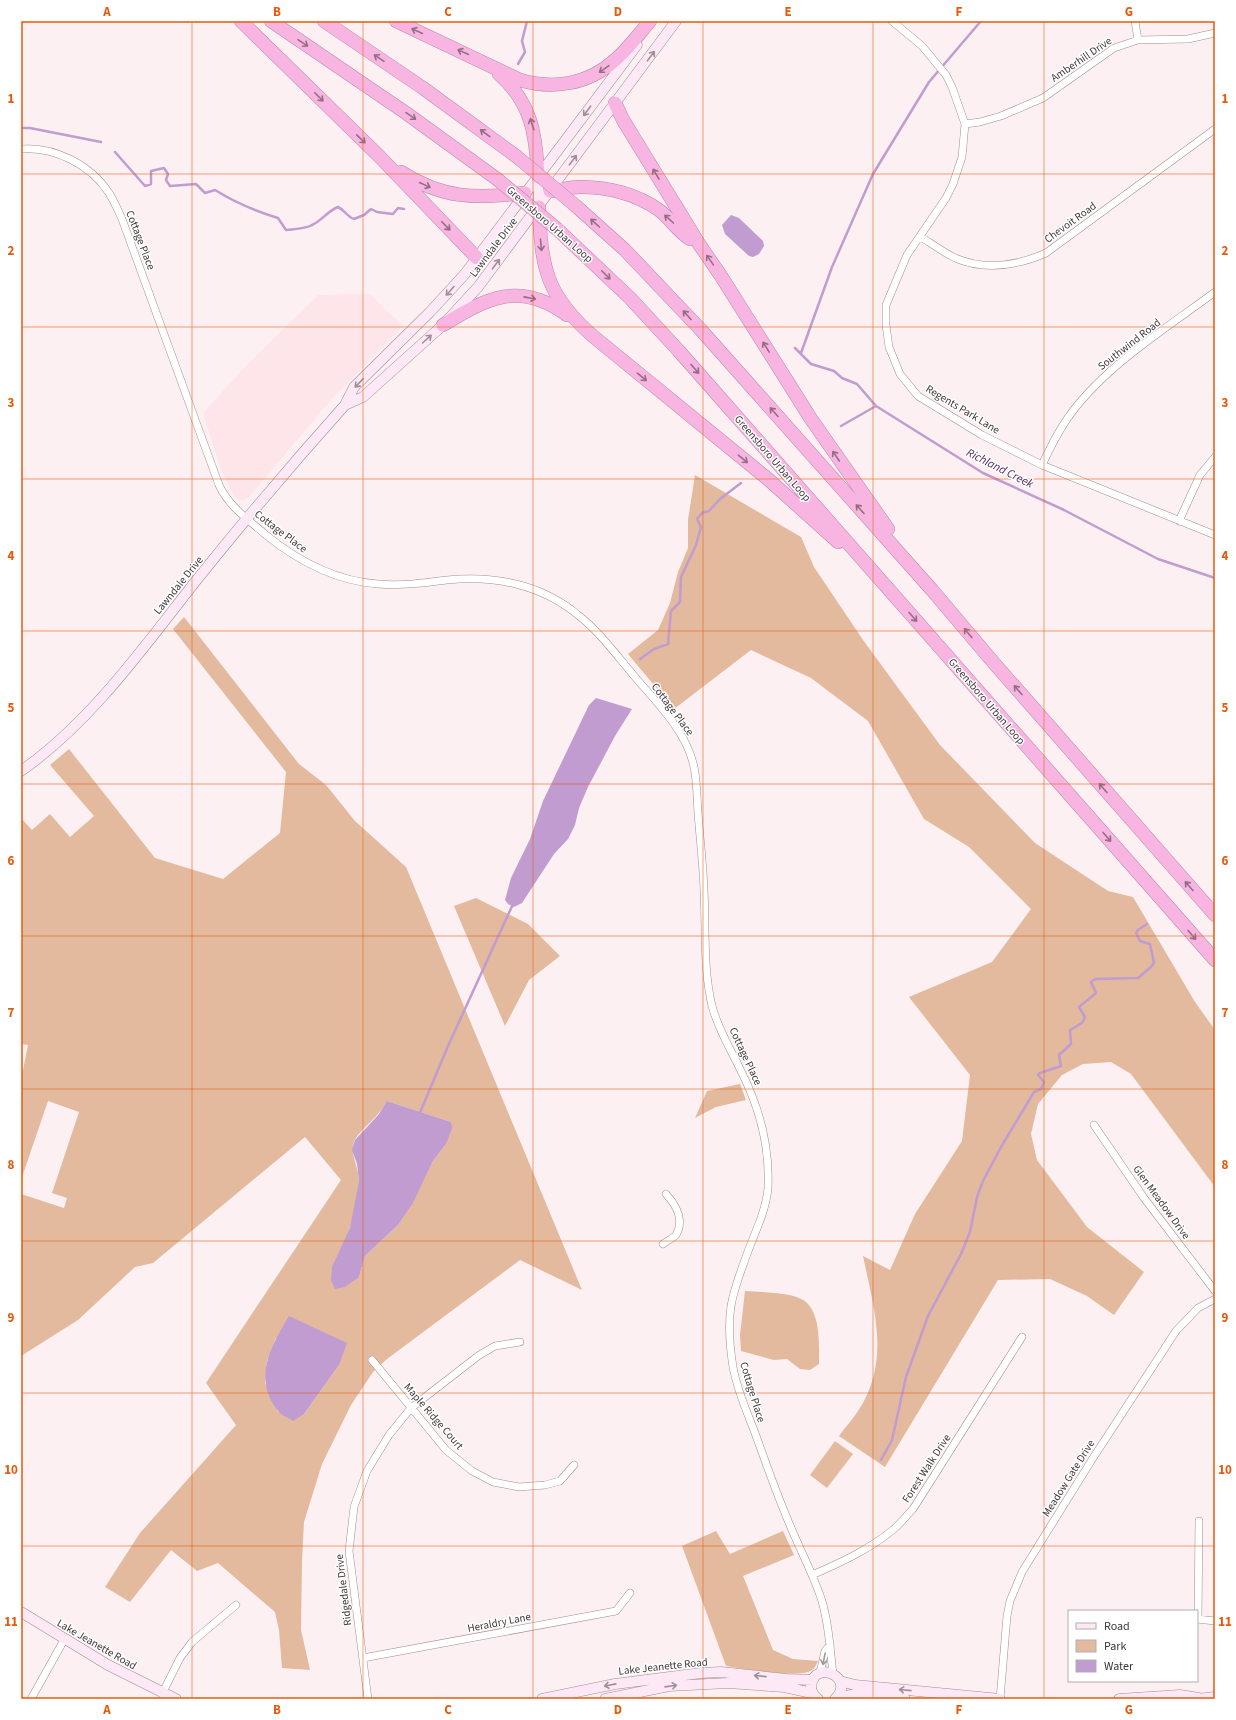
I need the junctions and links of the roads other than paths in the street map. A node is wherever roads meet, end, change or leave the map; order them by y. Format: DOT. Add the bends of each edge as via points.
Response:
graph roads {
  1 [pos="241,21"];
  2 [pos="271,21"];
  3 [pos="324,21"];
  4 [pos="396,21"];
  5 [pos="650,21"];
  6 [pos="656,21"];
  7 [pos="676,21"];
  8 [pos="892,21"];
  9 [pos="1136,21"];
  10 [pos="1213,34"];
  11 [pos="1138,40"];
  12 [pos="1215,43"];
  13 [pos="488,65"];
  14 [pos="616,103"];
  15 [pos="965,124"];
  16 [pos="1215,129"];
  17 [pos="21,149"];
  18 [pos="380,157"];
  19 [pos="538,177"];
  20 [pos="538,192"];
  21 [pos="539,206"];
  22 [pos="921,237"];
  23 [pos="699,244"];
  24 [pos="477,258"];
  25 [pos="1215,292"];
  26 [pos="577,322"];
  27 [pos="442,325"];
  28 [pos="345,405"];
  29 [pos="1215,457"];
  30 [pos="1042,465"];
  31 [pos="246,518"];
  32 [pos="1179,521"];
  33 [pos="1215,535"];
  34 [pos="888,588"];
  35 [pos="932,590"];
  36 [pos="21,771"];
  37 [pos="1215,915"];
  38 [pos="1215,960"];
  39 [pos="1094,1125"];
  40 [pos="666,1194"];
  41 [pos="663,1244"];
  42 [pos="1215,1291"];
  43 [pos="1215,1299"];
  44 [pos="1022,1337"];
  45 [pos="520,1342"];
  46 [pos="372,1360"];
  47 [pos="411,1408"];
  48 [pos="574,1465"];
  49 [pos="1199,1521"];
  50 [pos="812,1575"];
  51 [pos="630,1593"];
  52 [pos="236,1606"];
  53 [pos="21,1612"];
  54 [pos="1198,1619"];
  55 [pos="1215,1620"];
  56 [pos="64,1640"];
  57 [pos="830,1645"];
  58 [pos="363,1658"];
  59 [pos="816,1676"];
  60 [pos="836,1677"];
  61 [pos="640,1680"];
  62 [pos="162,1694"];
  63 [pos="644,1695"];
  64 [pos="815,1696"];
  65 [pos="1215,1697"];
  66 [pos="31,1699"];
  67 [pos="176,1699"];
  68 [pos="368,1699"];
  69 [pos="542,1699"];
  70 [pos="605,1699"];
  71 [pos="835,1699"];
  72 [pos="904,1699"];
  73 [pos="1000,1699"];
  74 [pos="1119,1699"];
  75 [pos="1198,1699"];
  1 -- 18 [label="highway, one-way"];
  2 -- 34 [label="highway, Greensboro Urban Loop, one-way, bridge" via="497,179 604,272 655,324"];
  35 -- 3 [label="highway, one-way, bridge" via="676,303 577,206 453,109"];
  13 -- 4 [label="highway, one-way"];
  5 -- 13 [label="highway, one-way" via="616,59 598,73 581,81 554,85 535,84"];
  6 -- 19 [label="main road, Lawndale Drive, one-way"];
  14 -- 7 [label="main road, Lawndale Drive, one-way"];
  8 -- 15 [label="street, Regents Park Lane" via="922,46 946,75"];
  9 -- 11 [label="street"];
  10 -- 11 [label="street, Amberhill Drive" via="1188,39"];
  10 -- 12 [label="street"];
  11 -- 15 [label="street, Amberhill Drive" via="1114,48 1037,101 1001,116"];
  19 -- 13 [label="highway, one-way" via="536,141 526,110 510,86"];
  20 -- 14 [label="main road, Lawndale Drive, one-way"];
  23 -- 14 [label="highway, one-way" via="623,120"];
  15 -- 22 [label="street, Regents Park Lane" via="962,157 953,184"];
  16 -- 22 [label="street, Chevoit Road" via="1046,253 1025,262 989,266 972,264 954,257"];
  17 -- 31 [label="street, Cottage Place" via="57,153 72,160 98,179 109,193 122,219 219,485 231,504"];
  18 -- 20 [label="highway, one-way" via="424,185 451,194 479,197"];
  18 -- 24 [label="highway, one-way"];
  19 -- 20 [label="main road, Lawndale Drive"];
  20 -- 21 [label="main road, Lawndale Drive"];
  23 -- 20 [label="highway, one-way" via="687,237 659,210 632,196 603,188 580,187"];
  20 -- 24 [label="main road, Lawndale Drive"];
  21 -- 26 [label="highway, one-way" via="541,247 547,274 557,295"];
  27 -- 21 [label="main road, Lawndale Drive, one-way" via="478,287"];
  22 -- 30 [label="street, Regents Park Lane" via="907,255 886,306 889,347 900,374 918,396 982,435"];
  35 -- 23 [label="highway, one-way" via="811,419"];
  24 -- 28 [label="main road, Lawndale Drive, one-way" via="447,294 354,387"];
  25 -- 30 [label="street, Southwind Road" via="1117,365 1065,421"];
  27 -- 26 [label="highway, one-way" via="481,302 498,297 516,296 544,301"];
  26 -- 34 [label="highway, one-way" via="768,480"];
  28 -- 27 [label="main road, Lawndale Drive, one-way" via="363,397"];
  28 -- 31 [label="main road, Lawndale Drive"];
  29 -- 32 [label="street" via="1200,475"];
  30 -- 32 [label="street, Regents Park Lane"];
  31 -- 36 [label="main road, Lawndale Drive" via="92,707 57,743"];
  31 -- 50 [label="street, Cottage Place" via="285,550 302,560 356,581 396,585 483,578 521,585 554,598 580,616 606,642 669,717 686,744 694,766 704,890 707,972 712,1007 727,1046 740,1067 755,1101 767,1156 768,1190 763,1215 736,1285 731,1307 734,1373 783,1508"];
  32 -- 33 [label="street, Regents Park Lane"];
  34 -- 38 [label="highway, Greensboro Urban Loop, one-way"];
  37 -- 35 [label="highway, one-way"];
  39 -- 42 [label="street, Glen Meadow Drive" via="1144,1198"];
  40 -- 41 [label="street" via="678,1210 678,1225 676,1235"];
  43 -- 73 [label="street, Meadow Gate Drive" via="1198,1308 1176,1331 1022,1572 1010,1601 1007,1616"];
  44 -- 50 [label="street, Forest Walk Drive" via="913,1509 893,1529 866,1548"];
  45 -- 47 [label="street, Ridgedale Drive" via="495,1346 478,1356"];
  46 -- 47 [label="street, Maple Ridge Court"];
  47 -- 48 [label="street, Maple Ridge Court" via="446,1450 472,1471 493,1482 519,1487 545,1485 560,1481"];
  47 -- 58 [label="street, Ridgedale Drive" via="389,1435 367,1471 354,1507 349,1551"];
  49 -- 54 [label="street"];
  50 -- 57 [label="street, Cottage Place" via="822,1601"];
  51 -- 58 [label="street, Heraldry Lane" via="616,1611"];
  52 -- 62 [label="street" via="192,1642 180,1658"];
  53 -- 56 [label="main road, Lake Jeanette Road"];
  54 -- 55 [label="street"];
  56 -- 62 [label="main road, Lake Jeanette Road"];
  56 -- 66 [label="street"];
  57 -- 59 [label="street, one-way" via="825,1651"];
  57 -- 60 [label="street, Cottage Place"];
  58 -- 68 [label="street, Ridgedale Drive"];
  59 -- 60 [label="main road, Lake Jeanette Road" via="824,1672"];
  59 -- 61 [label="main road, Lake Jeanette Road, one-way" via="786,1679 721,1672"];
  59 -- 64 [label="main road" via="811,1684"];
  60 -- 71 [label="main road" via="840,1691"];
  73 -- 60 [label="main road, one-way" via="854,1685"];
  61 -- 63 [label="street"];
  61 -- 69 [label="main road, Lake Jeanette Road, one-way"];
  62 -- 67 [label="main road, Lake Jeanette Road"];
  63 -- 64 [label="main road, Lake Jeanette Road, one-way" via="669,1686 728,1682 784,1686"];
  63 -- 70 [label="main road, Lake Jeanette Road"];
  65 -- 75 [label="main road"];
  71 -- 72 [label="main road" via="854,1694"];
  74 -- 75 [label="main road" via="1180,1696"];
}
